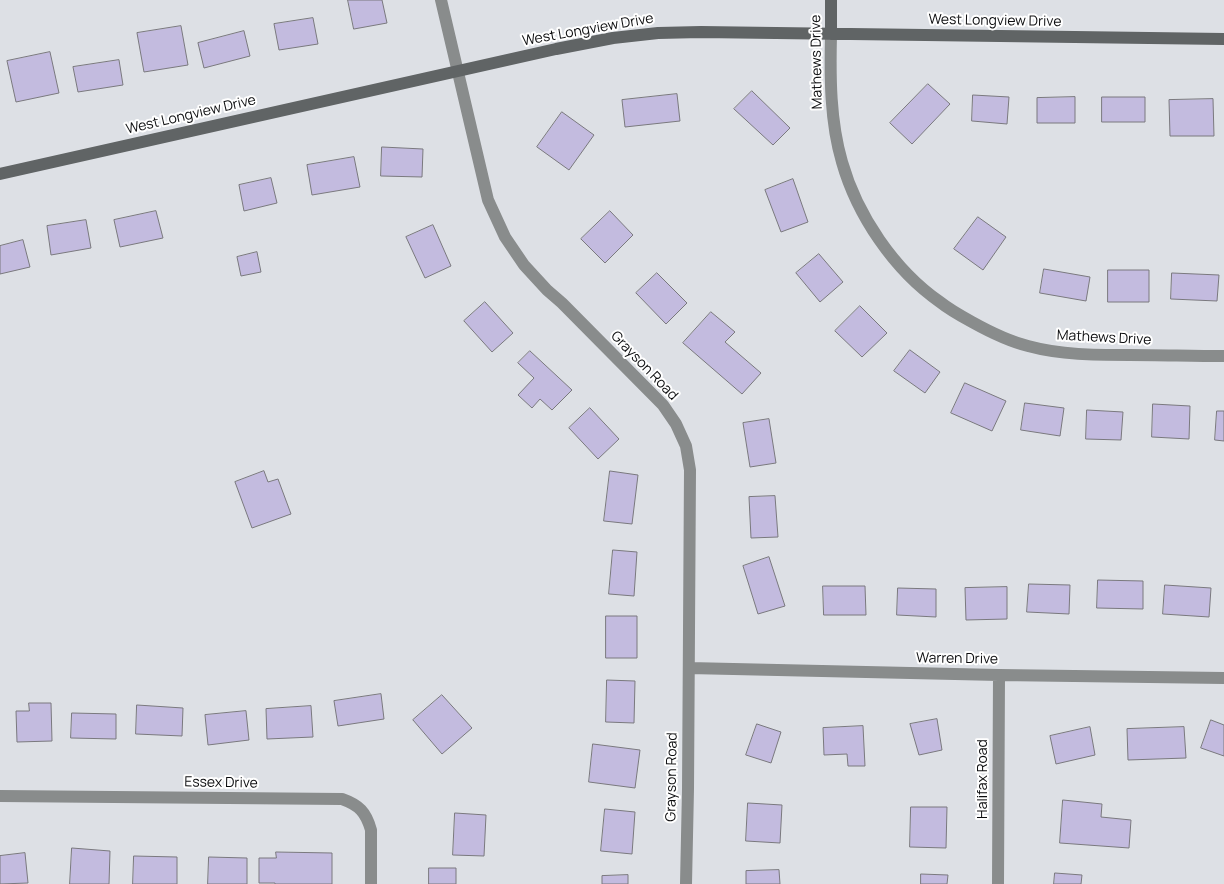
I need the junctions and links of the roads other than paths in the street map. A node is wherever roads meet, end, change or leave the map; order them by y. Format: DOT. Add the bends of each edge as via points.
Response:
graph roads {
  1 [pos="440,0"];
  2 [pos="831,0"];
  3 [pos="830,34"];
  4 [pos="1224,39"];
  5 [pos="458,71"];
  6 [pos="0,174"];
  7 [pos="1224,356"];
  8 [pos="689,668"];
  9 [pos="999,675"];
  10 [pos="1224,678"];
  11 [pos="0,796"];
  12 [pos="370,884"];
  13 [pos="686,884"];
  14 [pos="998,884"];
  1 -- 5 [label="street, Grayson Road"];
  2 -- 3 [label="street, Mathews Drive"];
  3 -- 4 [label="street, West Longview Drive"];
  3 -- 5 [label="street, West Longview Drive" via="658,33 613,38"];
  3 -- 7 [label="street, Mathews Drive" via="834,126 842,163 854,194 892,256 940,302 1008,340 1038,348 1093,355"];
  5 -- 6 [label="street, West Longview Drive"];
  5 -- 8 [label="street, Grayson Road" via="488,200 505,237 546,290 663,405 686,446 690,470"];
  8 -- 9 [label="street, Warren Drive"];
  8 -- 13 [label="street, Grayson Road"];
  9 -- 10 [label="street, Warren Drive"];
  9 -- 14 [label="street, Halifax Road"];
  11 -- 12 [label="street, Essex Drive" via="342,799 354,804 369,822"];
}
